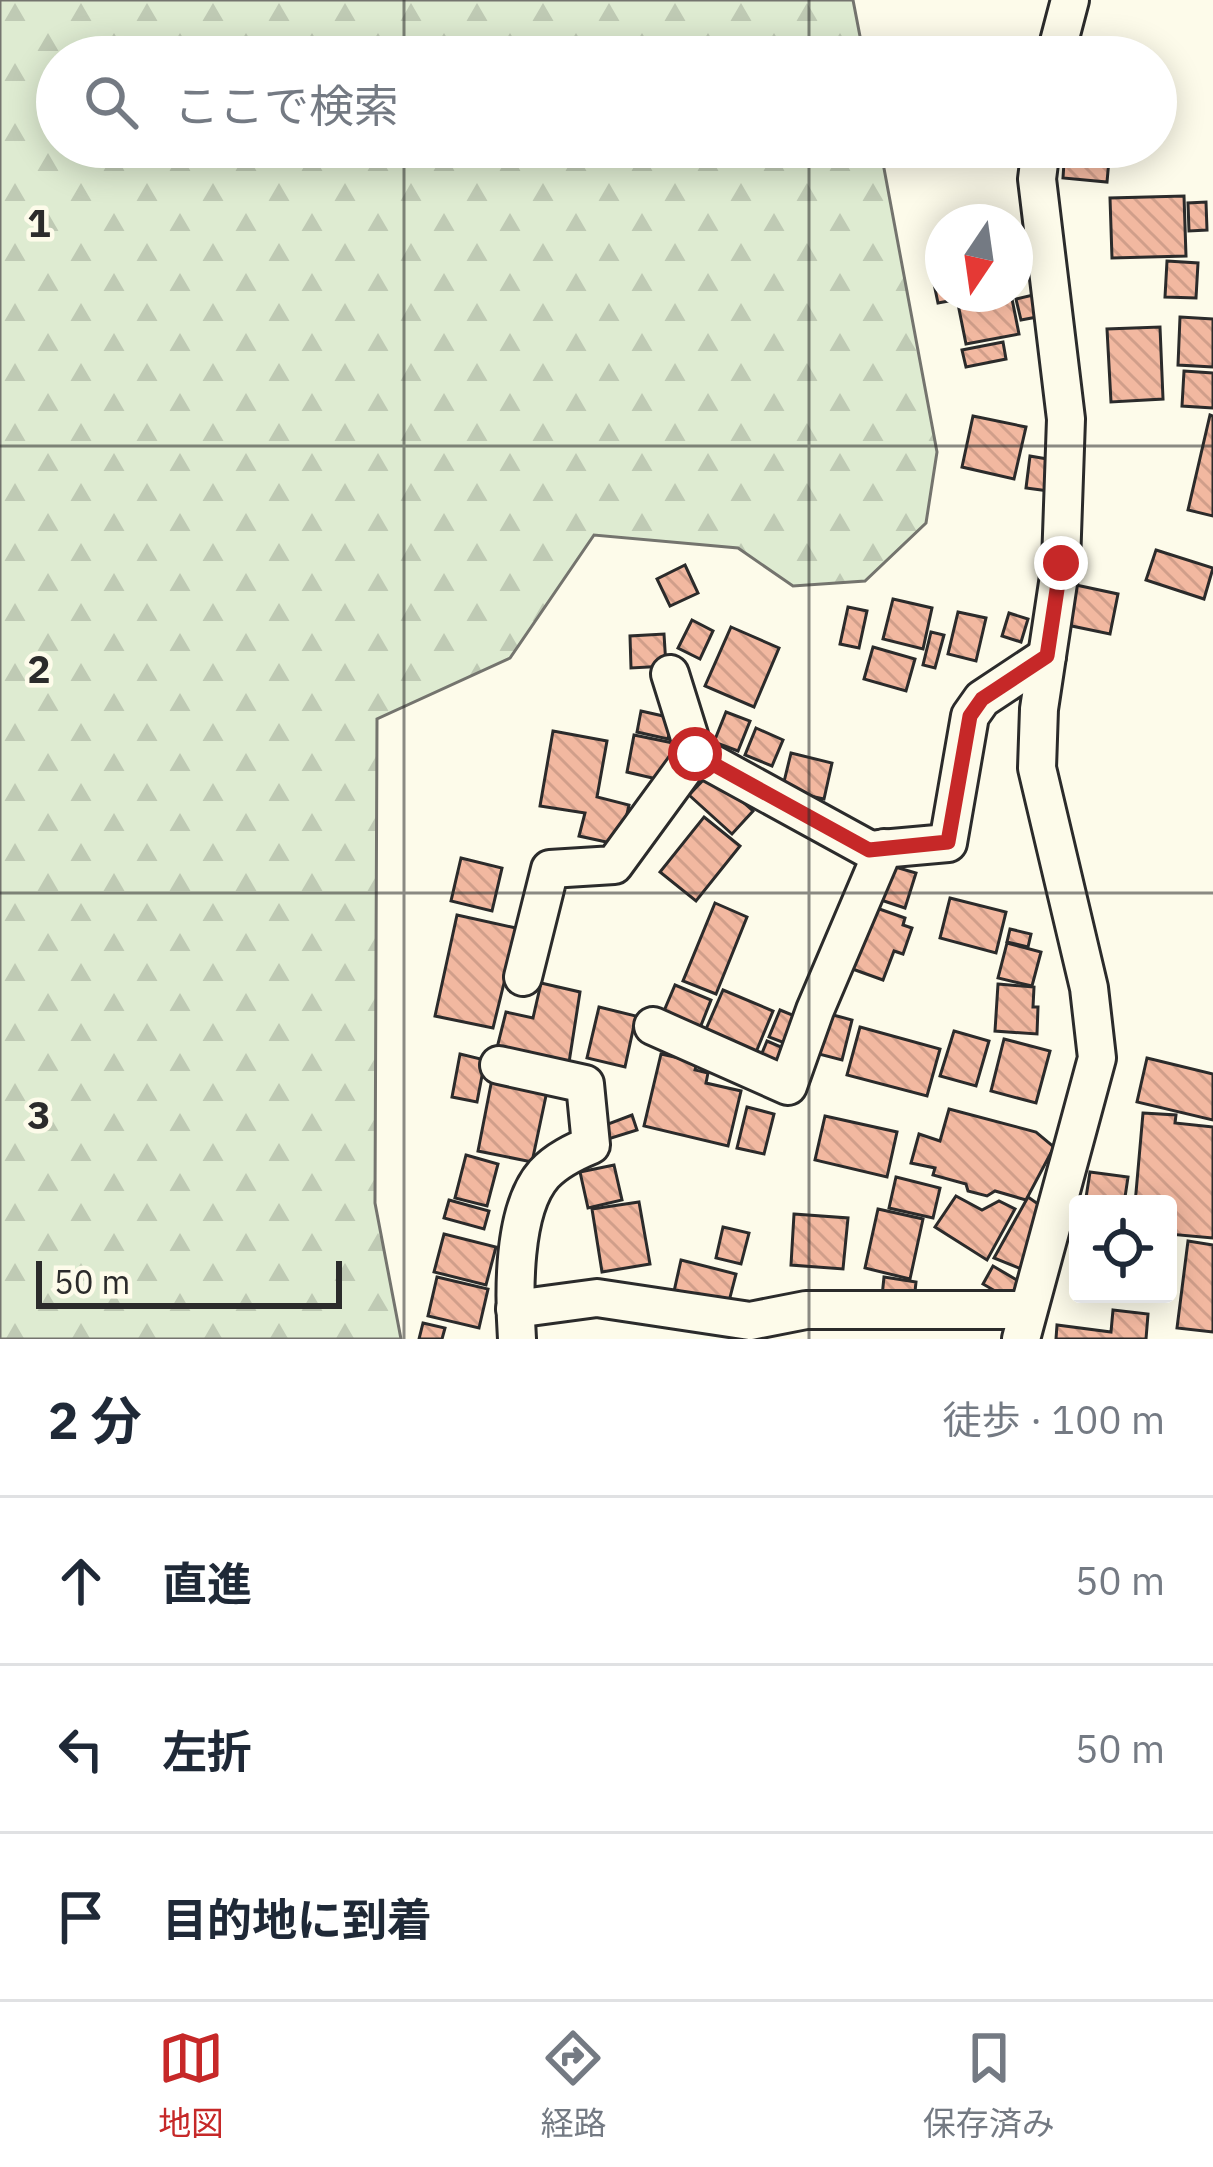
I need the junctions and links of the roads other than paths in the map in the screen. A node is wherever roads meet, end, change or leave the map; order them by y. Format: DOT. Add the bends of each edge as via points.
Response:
graph roads {
  1 [pos="1070,0"];
  2 [pos="1061,36"];
  3 [pos="1038,168"];
  4 [pos="1047,656"];
  5 [pos="670,674"];
  6 [pos="695,754"];
  7 [pos="884,848"];
  8 [pos="523,977"];
  9 [pos="653,1026"];
  10 [pos="499,1065"];
  11 [pos="516,1324"];
  12 [pos="1024,1325"];
  1 -- 2 [label="street"];
  3 -- 4 [label="street" via="1066,419 1061,563"];
  4 -- 7 [label="street" via="982,699 970,716 948,842"];
  4 -- 12 [label="street" via="1037,768 1089,988 1097,1058"];
  5 -- 6 [label="street"];
  6 -- 7 [label="street" via="869,850"];
  6 -- 8 [label="street" via="614,865 550,869"];
  7 -- 9 [label="street" via="788,1086"];
  10 -- 11 [label="street" via="585,1084 592,1145 541,1177 514,1270"];
  11 -- 12 [label="street" via="597,1298 750,1322 806,1310"];
}
